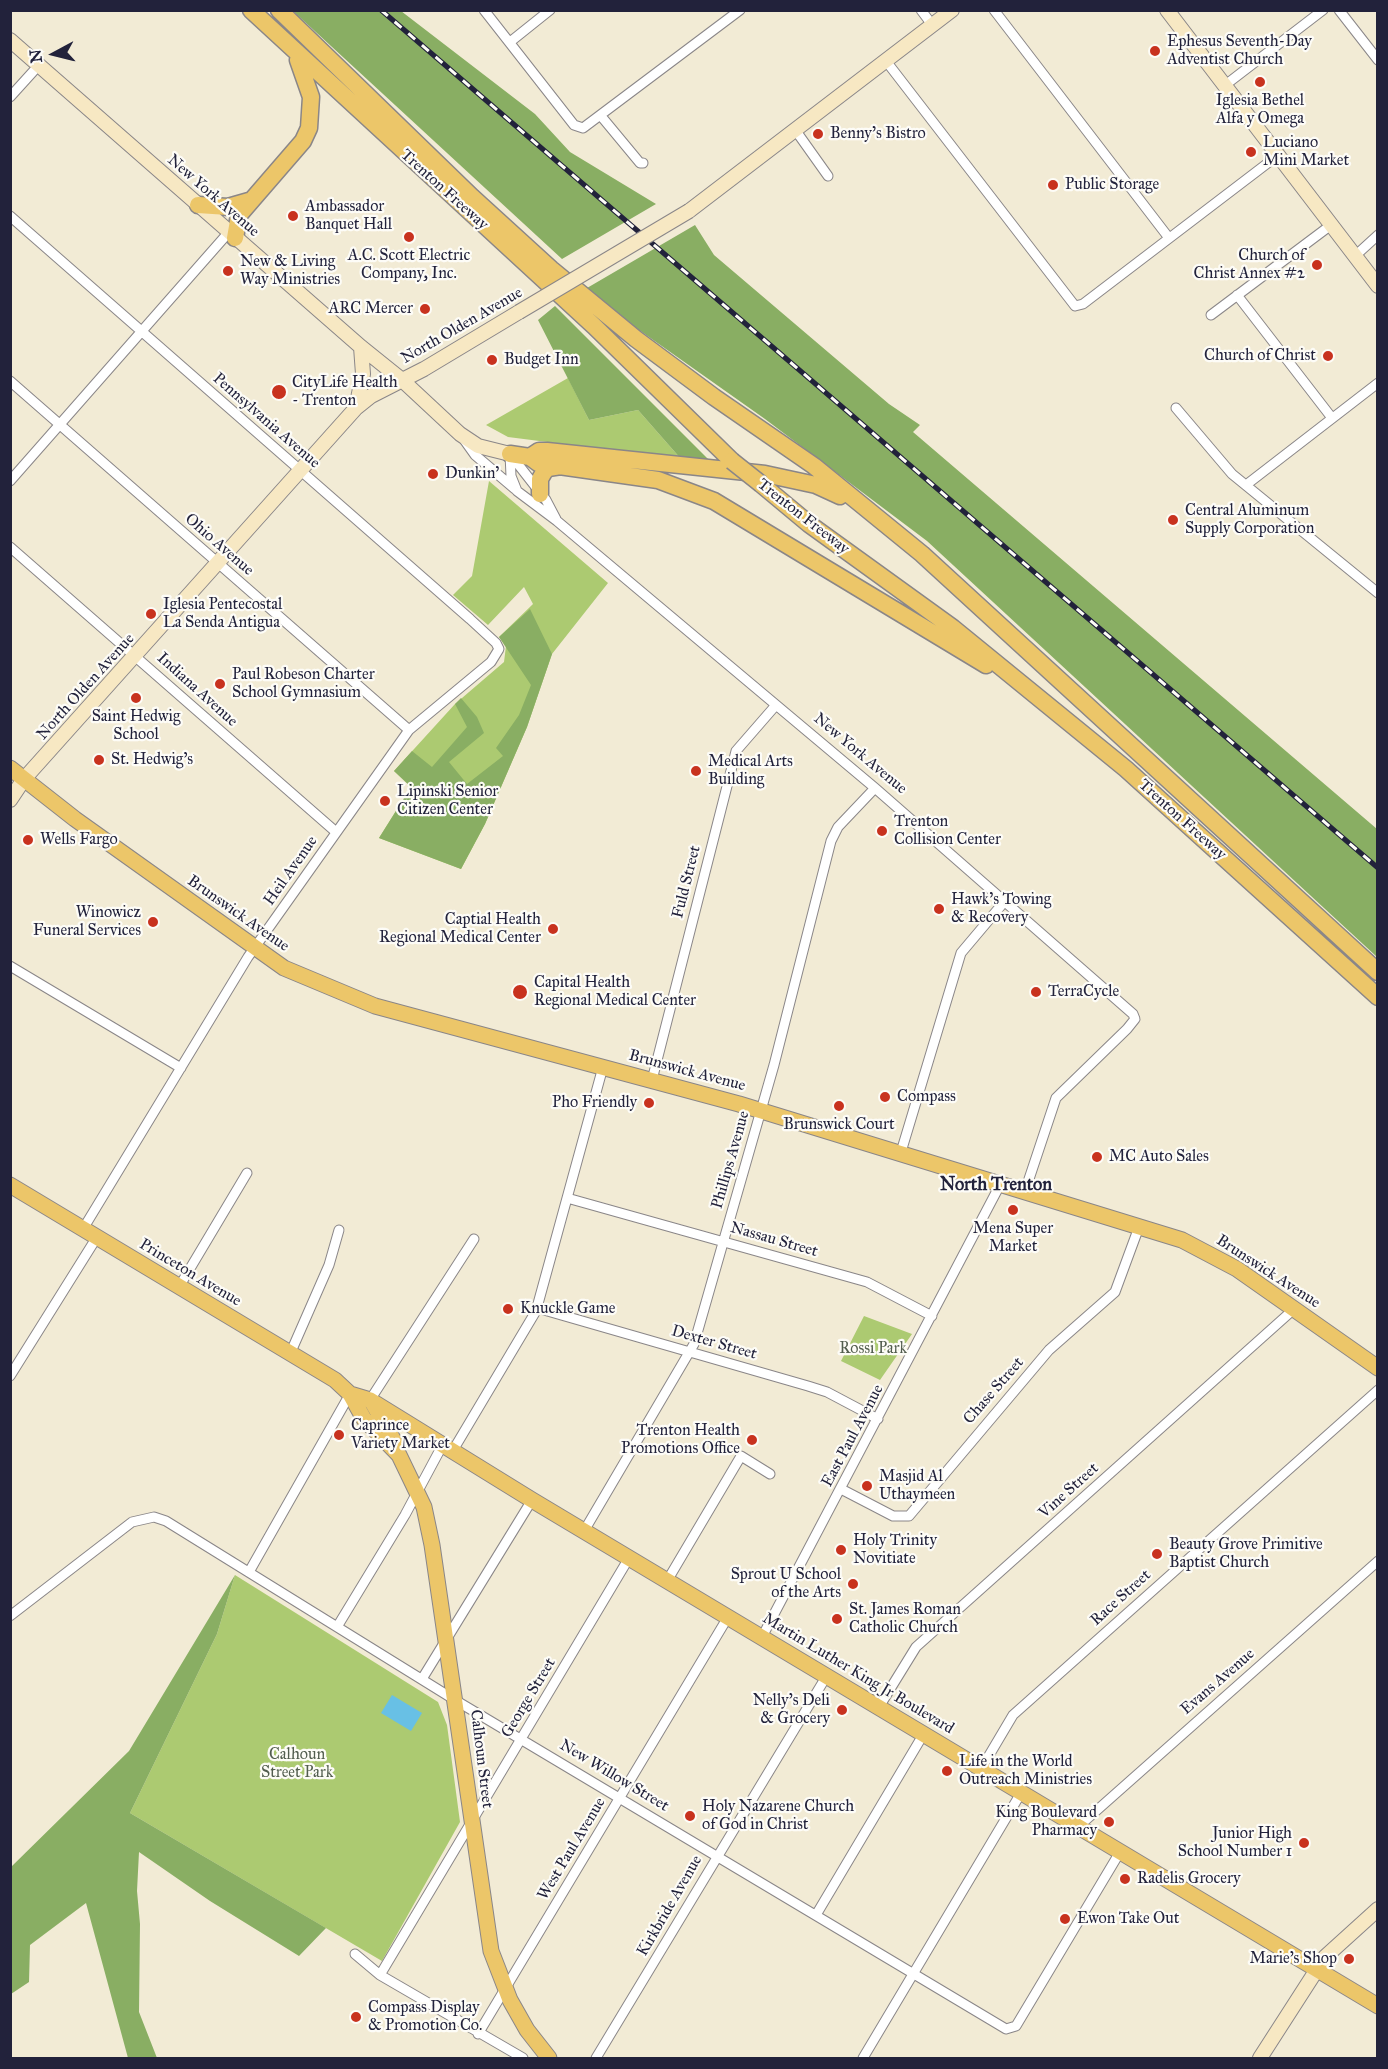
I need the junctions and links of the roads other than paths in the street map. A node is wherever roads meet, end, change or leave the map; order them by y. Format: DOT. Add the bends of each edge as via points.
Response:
graph roads {
  1 [pos="251,10"];
  2 [pos="279,10"];
  3 [pos="484,10"];
  4 [pos="550,10"];
  5 [pos="741,10"];
  6 [pos="921,10"];
  7 [pos="952,10"];
  8 [pos="994,10"];
  9 [pos="1167,10"];
  10 [pos="1323,10"];
  11 [pos="1339,10"];
  12 [pos="933,26"];
  13 [pos="10,40"];
  14 [pos="510,42"];
  15 [pos="293,51"];
  16 [pos="1377,60"];
  17 [pos="886,61"];
  18 [pos="39,65"];
  19 [pos="1224,86"];
  20 [pos="10,97"];
  21 [pos="601,116"];
  22 [pos="796,131"];
  23 [pos="1277,156"];
  24 [pos="643,163"];
  25 [pos="828,176"];
  26 [pos="249,201"];
  27 [pos="198,205"];
  28 [pos="10,216"];
  29 [pos="1330,225"];
  30 [pos="232,235"];
  31 [pos="1377,235"];
  32 [pos="1169,238"];
  33 [pos="1355,256"];
  34 [pos="1377,286"];
  35 [pos="1237,296"];
  36 [pos="1210,315"];
  37 [pos="142,332"];
  38 [pos="361,347"];
  39 [pos="402,380"];
  40 [pos="10,381"];
  41 [pos="1377,383"];
  42 [pos="356,408"];
  43 [pos="1176,408"];
  44 [pos="1332,418"];
  45 [pos="60,424"];
  46 [pos="460,434"];
  47 [pos="510,454"];
  48 [pos="530,457"];
  49 [pos="562,466"];
  50 [pos="300,470"];
  51 [pos="10,481"];
  52 [pos="1246,485"];
  53 [pos="517,491"];
  54 [pos="540,494"];
  55 [pos="864,506"];
  56 [pos="557,521"];
  57 [pos="10,547"];
  58 [pos="217,563"];
  59 [pos="1377,593"];
  60 [pos="499,649"];
  61 [pos="136,656"];
  62 [pos="1019,682"];
  63 [pos="776,705"];
  64 [pos="409,730"];
  65 [pos="10,768"];
  66 [pos="24,779"];
  67 [pos="875,788"];
  68 [pos="10,800"];
  69 [pos="336,832"];
  70 [pos="1004,902"];
  71 [pos="255,948"];
  72 [pos="10,966"];
  73 [pos="1377,972"];
  74 [pos="1377,997"];
  75 [pos="603,1067"];
  76 [pos="181,1068"];
  77 [pos="652,1080"];
  78 [pos="761,1110"];
  79 [pos="902,1152"];
  80 [pos="247,1173"];
  81 [pos="1001,1183"];
  82 [pos="10,1185"];
  83 [pos="1025,1191"];
  84 [pos="567,1198"];
  85 [pos="1138,1227"];
  86 [pos="83,1229"];
  87 [pos="339,1230"];
  88 [pos="97,1237"];
  89 [pos="474,1239"];
  90 [pos="722,1241"];
  91 [pos="179,1287"];
  92 [pos="538,1306"];
  93 [pos="1294,1309"];
  94 [pos="932,1316"];
  95 [pos="691,1351"];
  96 [pos="290,1354"];
  97 [pos="1377,1368"];
  98 [pos="10,1376"];
  99 [pos="1377,1390"];
  100 [pos="350,1394"];
  101 [pos="370,1400"];
  102 [pos="878,1419"];
  103 [pos="447,1449"];
  104 [pos="399,1455"];
  105 [pos="770,1474"];
  106 [pos="842,1489"];
  107 [pos="418,1492"];
  108 [pos="532,1500"];
  109 [pos="584,1531"];
  110 [pos="630,1558"];
  111 [pos="1377,1561"];
  112 [pos="249,1572"];
  113 [pos="667,1581"];
  114 [pos="10,1616"];
  115 [pos="728,1617"];
  116 [pos="337,1627"];
  117 [pos="762,1637"];
  118 [pos="447,1641"];
  119 [pos="826,1677"];
  120 [pos="422,1679"];
  121 [pos="455,1700"];
  122 [pos="879,1707"];
  123 [pos="923,1735"];
  124 [pos="522,1739"];
  125 [pos="981,1769"];
  126 [pos="1021,1793"];
  127 [pos="620,1797"];
  128 [pos="471,1824"];
  129 [pos="1078,1827"];
  130 [pos="1120,1852"];
  131 [pos="717,1856"];
  132 [pos="1377,1909"];
  133 [pos="816,1915"];
  134 [pos="355,1954"];
  135 [pos="1316,1969"];
  136 [pos="913,1974"];
  137 [pos="380,1975"];
  138 [pos="504,1987"];
  139 [pos="1377,2006"];
  140 [pos="478,2034"];
  141 [pos="523,2058"];
  142 [pos="549,2058"];
  143 [pos="596,2058"];
  144 [pos="863,2058"];
  145 [pos="1260,2058"];
  1 -- 15 [label="highway, Trenton Freeway"];
  2 -- 55 [label="highway, Trenton Freeway" via="550,268 636,339"];
  3 -- 14 [label="street"];
  4 -- 14 [label="street"];
  5 -- 21 [label="street"];
  6 -- 12 [label="street"];
  7 -- 12 [label="main road, North Olden Avenue"];
  8 -- 32 [label="street"];
  9 -- 19 [label="main road"];
  10 -- 19 [label="street"];
  11 -- 16 [label="street"];
  12 -- 17 [label="main road, North Olden Avenue"];
  13 -- 18 [label="main road, New York Avenue"];
  14 -- 21 [label="street" via="574,124 583,128"];
  15 -- 26 [label="highway" via="311,97 309,128 298,148"];
  15 -- 62 [label="highway, Trenton Freeway, bridge" via="594,326 732,461"];
  17 -- 22 [label="main road, North Olden Avenue"];
  17 -- 32 [label="street" via="1075,306 1083,304"];
  18 -- 20 [label="street"];
  18 -- 27 [label="main road, New York Avenue"];
  19 -- 23 [label="main road"];
  21 -- 24 [label="street"];
  22 -- 25 [label="street"];
  22 -- 39 [label="main road, North Olden Avenue, bridge" via="689,211"];
  23 -- 29 [label="main road"];
  23 -- 32 [label="street"];
  26 -- 27 [label="highway" via="228,207"];
  26 -- 30 [label="highway" via="239,214"];
  27 -- 30 [label="main road, New York Avenue"];
  28 -- 37 [label="street, Pennsylvania Avenue"];
  29 -- 33 [label="main road"];
  29 -- 35 [label="street"];
  30 -- 37 [label="street"];
  30 -- 38 [label="main road, New York Avenue"];
  31 -- 33 [label="street"];
  33 -- 34 [label="main road"];
  35 -- 36 [label="street"];
  35 -- 44 [label="street"];
  37 -- 45 [label="street"];
  37 -- 50 [label="street, Pennsylvania Avenue"];
  38 -- 39 [label="main road, New York Avenue"];
  38 -- 42 [label="main road" via="363,374"];
  39 -- 42 [label="main road, North Olden Avenue"];
  39 -- 46 [label="main road, New York Avenue"];
  40 -- 45 [label="street, Ohio Avenue"];
  41 -- 44 [label="street"];
  42 -- 50 [label="main road, North Olden Avenue"];
  43 -- 52 [label="street"];
  44 -- 52 [label="street"];
  45 -- 51 [label="street"];
  45 -- 58 [label="street, Ohio Avenue"];
  46 -- 47 [label="main road, New York Avenue" via="478,446"];
  46 -- 53 [label="street, New York Avenue" via="475,455"];
  47 -- 48 [label="highway"];
  47 -- 53 [label="street" via="511,476"];
  47 -- 54 [label="street, New York Avenue"];
  48 -- 49 [label="highway" via="538,463"];
  48 -- 55 [label="highway" via="548,451 791,478"];
  49 -- 54 [label="highway" via="544,472"];
  49 -- 62 [label="highway" via="658,480 714,501 952,646"];
  50 -- 58 [label="main road, North Olden Avenue"];
  50 -- 60 [label="street, Pennsylvania Avenue"];
  52 -- 59 [label="street"];
  53 -- 56 [label="street, New York Avenue"];
  54 -- 56 [label="street, New York Avenue"];
  55 -- 73 [label="highway, Trenton Freeway" via="978,604"];
  56 -- 63 [label="street, New York Avenue"];
  57 -- 61 [label="street, Indiana Avenue"];
  58 -- 61 [label="main road, North Olden Avenue"];
  58 -- 64 [label="street, Ohio Avenue"];
  60 -- 64 [label="street, Heil Avenue" via="491,662"];
  61 -- 66 [label="main road, North Olden Avenue"];
  61 -- 69 [label="street, Indiana Avenue"];
  62 -- 74 [label="highway, Trenton Freeway" via="1170,807"];
  63 -- 67 [label="street, New York Avenue"];
  63 -- 77 [label="street, Fuld Street" via="736,751"];
  64 -- 69 [label="street, Heil Avenue"];
  65 -- 66 [label="main road, Brunswick Avenue"];
  66 -- 68 [label="main road, North Olden Avenue"];
  66 -- 71 [label="main road, Brunswick Avenue"];
  67 -- 70 [label="street, New York Avenue"];
  67 -- 78 [label="street, Phillips Avenue" via="833,834"];
  69 -- 71 [label="street, Heil Avenue"];
  70 -- 79 [label="street" via="961,953"];
  70 -- 83 [label="street, New York Avenue" via="1135,1019 1056,1098"];
  71 -- 75 [label="main road, Brunswick Avenue" via="284,969 365,1003"];
  71 -- 76 [label="street, Heil Avenue"];
  72 -- 76 [label="street"];
  75 -- 77 [label="main road, Brunswick Avenue"];
  75 -- 84 [label="street"];
  76 -- 86 [label="street, Heil Avenue"];
  77 -- 78 [label="main road, Brunswick Avenue"];
  78 -- 79 [label="main road, Brunswick Avenue"];
  78 -- 90 [label="street, Phillips Avenue"];
  79 -- 81 [label="main road, Brunswick Avenue"];
  80 -- 91 [label="street"];
  81 -- 83 [label="main road, Brunswick Avenue"];
  81 -- 94 [label="street, East Paul Avenue"];
  82 -- 86 [label="main road, Princeton Avenue"];
  83 -- 85 [label="main road, Brunswick Avenue"];
  84 -- 90 [label="street, Nassau Street"];
  84 -- 92 [label="street"];
  85 -- 93 [label="main road, Brunswick Avenue" via="1202,1250"];
  85 -- 106 [label="street, Chase Street" via="1115,1292 1049,1350 909,1516 893,1516"];
  86 -- 88 [label="main road, Princeton Avenue"];
  87 -- 96 [label="street" via="329,1265"];
  88 -- 91 [label="main road, Princeton Avenue"];
  88 -- 98 [label="street"];
  89 -- 101 [label="street"];
  90 -- 94 [label="street, Nassau Street" via="867,1282"];
  90 -- 95 [label="street, Phillips Avenue"];
  91 -- 96 [label="main road, Princeton Avenue"];
  92 -- 95 [label="street, Dexter Street"];
  92 -- 103 [label="street"];
  93 -- 97 [label="main road, Brunswick Avenue"];
  93 -- 122 [label="street, Vine Street" via="916,1647"];
  94 -- 102 [label="street, East Paul Avenue"];
  95 -- 102 [label="street, Dexter Street" via="827,1392"];
  95 -- 109 [label="street, Phillips Avenue"];
  96 -- 100 [label="main road, Princeton Avenue" via="335,1380"];
  99 -- 125 [label="street, Race Street" via="1013,1715"];
  100 -- 101 [label="main road, Martin Luther King Jr Boulevard"];
  100 -- 104 [label="main road, Calhoun Street" via="358,1412"];
  100 -- 112 [label="street"];
  101 -- 103 [label="main road, Martin Luther King Jr Boulevard"];
  101 -- 104 [label="main road, Calhoun Street"];
  102 -- 106 [label="street, East Paul Avenue"];
  103 -- 107 [label="street"];
  103 -- 108 [label="main road, Martin Luther King Jr Boulevard"];
  104 -- 107 [label="main road, Calhoun Street"];
  105 -- 113 [label="street" via="741,1456"];
  106 -- 117 [label="street, East Paul Avenue"];
  107 -- 116 [label="street"];
  107 -- 118 [label="main road, Calhoun Street" via="432,1545"];
  108 -- 109 [label="main road, Martin Luther King Jr Boulevard"];
  108 -- 118 [label="street"];
  109 -- 110 [label="main road, Martin Luther King Jr Boulevard"];
  110 -- 113 [label="main road, Martin Luther King Jr Boulevard"];
  110 -- 124 [label="street, George Street"];
  111 -- 129 [label="street, Evans Avenue"];
  112 -- 114 [label="street, New Willow Street" via="179,1527 154,1517 142,1518 121,1529"];
  112 -- 116 [label="street, New Willow Street"];
  113 -- 115 [label="main road, Martin Luther King Jr Boulevard"];
  115 -- 117 [label="main road, Martin Luther King Jr Boulevard"];
  115 -- 127 [label="street, West Paul Avenue"];
  116 -- 120 [label="street, New Willow Street"];
  117 -- 119 [label="main road, Martin Luther King Jr Boulevard"];
  118 -- 120 [label="street"];
  118 -- 121 [label="main road, Calhoun Street"];
  119 -- 122 [label="main road, Martin Luther King Jr Boulevard"];
  119 -- 131 [label="street, Kirkbride Avenue"];
  120 -- 121 [label="street, New Willow Street"];
  121 -- 124 [label="street, New Willow Street"];
  121 -- 128 [label="main road, Calhoun Street"];
  122 -- 123 [label="main road, Martin Luther King Jr Boulevard"];
  123 -- 125 [label="main road, Martin Luther King Jr Boulevard"];
  123 -- 133 [label="street"];
  124 -- 127 [label="street, New Willow Street"];
  124 -- 128 [label="street, George Street"];
  125 -- 126 [label="main road, Martin Luther King Jr Boulevard"];
  126 -- 129 [label="main road, Martin Luther King Jr Boulevard"];
  126 -- 136 [label="street"];
  127 -- 131 [label="street, New Willow Street"];
  127 -- 138 [label="street, West Paul Avenue"];
  128 -- 137 [label="street, George Street"];
  128 -- 138 [label="main road, Calhoun Street" via="487,1934"];
  129 -- 130 [label="main road, Martin Luther King Jr Boulevard"];
  130 -- 135 [label="main road, Martin Luther King Jr Boulevard"];
  130 -- 136 [label="street, New Willow Street" via="1011,2029 1002,2028"];
  131 -- 133 [label="street, New Willow Street"];
  131 -- 143 [label="street, Kirkbride Avenue"];
  132 -- 135 [label="main road"];
  133 -- 136 [label="street, New Willow Street"];
  134 -- 137 [label="street"];
  135 -- 139 [label="main road, Martin Luther King Jr Boulevard"];
  135 -- 145 [label="main road"];
  136 -- 144 [label="street"];
  137 -- 140 [label="street"];
  138 -- 140 [label="street, West Paul Avenue"];
  138 -- 142 [label="main road, Calhoun Street" via="527,2030"];
  140 -- 141 [label="street"];
}
